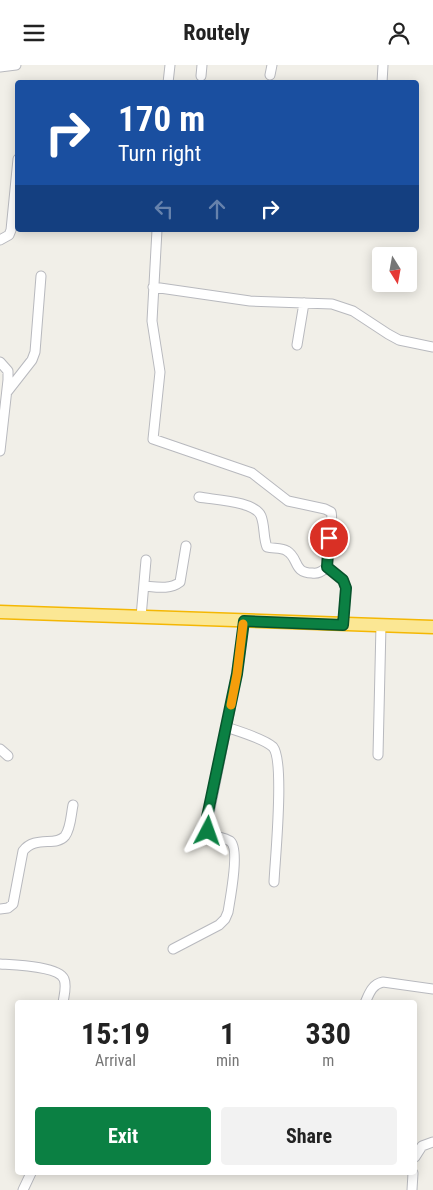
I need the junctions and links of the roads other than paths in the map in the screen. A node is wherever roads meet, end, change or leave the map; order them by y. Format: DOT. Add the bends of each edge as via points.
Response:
graph roads {
  1 [pos="16,65"];
  2 [pos="170,65"];
  3 [pos="202,65"];
  4 [pos="272,65"];
  5 [pos="383,65"];
  6 [pos="0,67"];
  7 [pos="270,75"];
  8 [pos="201,76"];
  9 [pos="168,80"];
  10 [pos="382,80"];
  11 [pos="15,189"];
  12 [pos="157,232"];
  13 [pos="0,240"];
  14 [pos="41,276"];
  15 [pos="154,287"];
  16 [pos="304,303"];
  17 [pos="297,345"];
  18 [pos="433,347"];
  19 [pos="0,361"];
  20 [pos="7,391"];
  21 [pos="0,451"];
  22 [pos="199,497"];
  23 [pos="186,546"];
  24 [pos="146,560"];
  25 [pos="327,567"];
  26 [pos="144,586"];
  27 [pos="0,612"];
  28 [pos="141,617"];
  29 [pos="244,621"];
  30 [pos="343,625"];
  31 [pos="381,625"];
  32 [pos="433,627"];
  33 [pos="226,727"];
  34 [pos="0,749"];
  35 [pos="378,755"];
  36 [pos="8,756"];
  37 [pos="73,805"];
  38 [pos="274,882"];
  39 [pos="0,909"];
  40 [pos="173,949"];
  41 [pos="0,963"];
  42 [pos="433,989"];
  43 [pos="63,1000"];
  44 [pos="366,1000"];
  45 [pos="433,1142"];
  46 [pos="417,1153"];
  47 [pos="30,1175"];
  48 [pos="413,1175"];
  49 [pos="23,1190"];
  50 [pos="412,1190"];
  1 -- 6 [label="street"];
  2 -- 9 [label="street"];
  3 -- 8 [label="street"];
  4 -- 7 [label="street"];
  5 -- 10 [label="street"];
  11 -- 13 [label="street" via="11,230"];
  12 -- 15 [label="street"];
  14 -- 20 [label="street" via="35,352"];
  15 -- 16 [label="street" via="250,301"];
  15 -- 25 [label="street" via="153,334 160,372 153,439 246,471 288,501 330,512 333,521"];
  16 -- 17 [label="street"];
  16 -- 18 [label="street" via="344,307 399,340"];
  19 -- 20 [label="street" via="8,371"];
  20 -- 21 [label="street"];
  22 -- 25 [label="street" via="254,508 262,519 266,547 287,551 305,573 318,573"];
  23 -- 26 [label="street" via="180,582 168,587"];
  24 -- 26 [label="street"];
  25 -- 30 [label="street" via="343,580 346,588"];
  26 -- 28 [label="street"];
  27 -- 28 [label="highway"];
  28 -- 29 [label="highway"];
  29 -- 30 [label="highway"];
  29 -- 33 [label="street"];
  30 -- 31 [label="highway"];
  31 -- 32 [label="highway"];
  31 -- 35 [label="street"];
  33 -- 38 [label="street" via="268,743 276,753"];
  33 -- 40 [label="street" via="207,824 212,835 231,842 234,847 228,912 220,925"];
  34 -- 36 [label="street"];
  37 -- 39 [label="street" via="64,837 27,845 23,851 13,904"];
  41 -- 43 [label="street" via="58,973 65,982"];
  42 -- 44 [label="street" via="382,982 371,989"];
  45 -- 46 [label="street" via="422,1146"];
  47 -- 49 [label="street"];
  48 -- 50 [label="street"];
}
